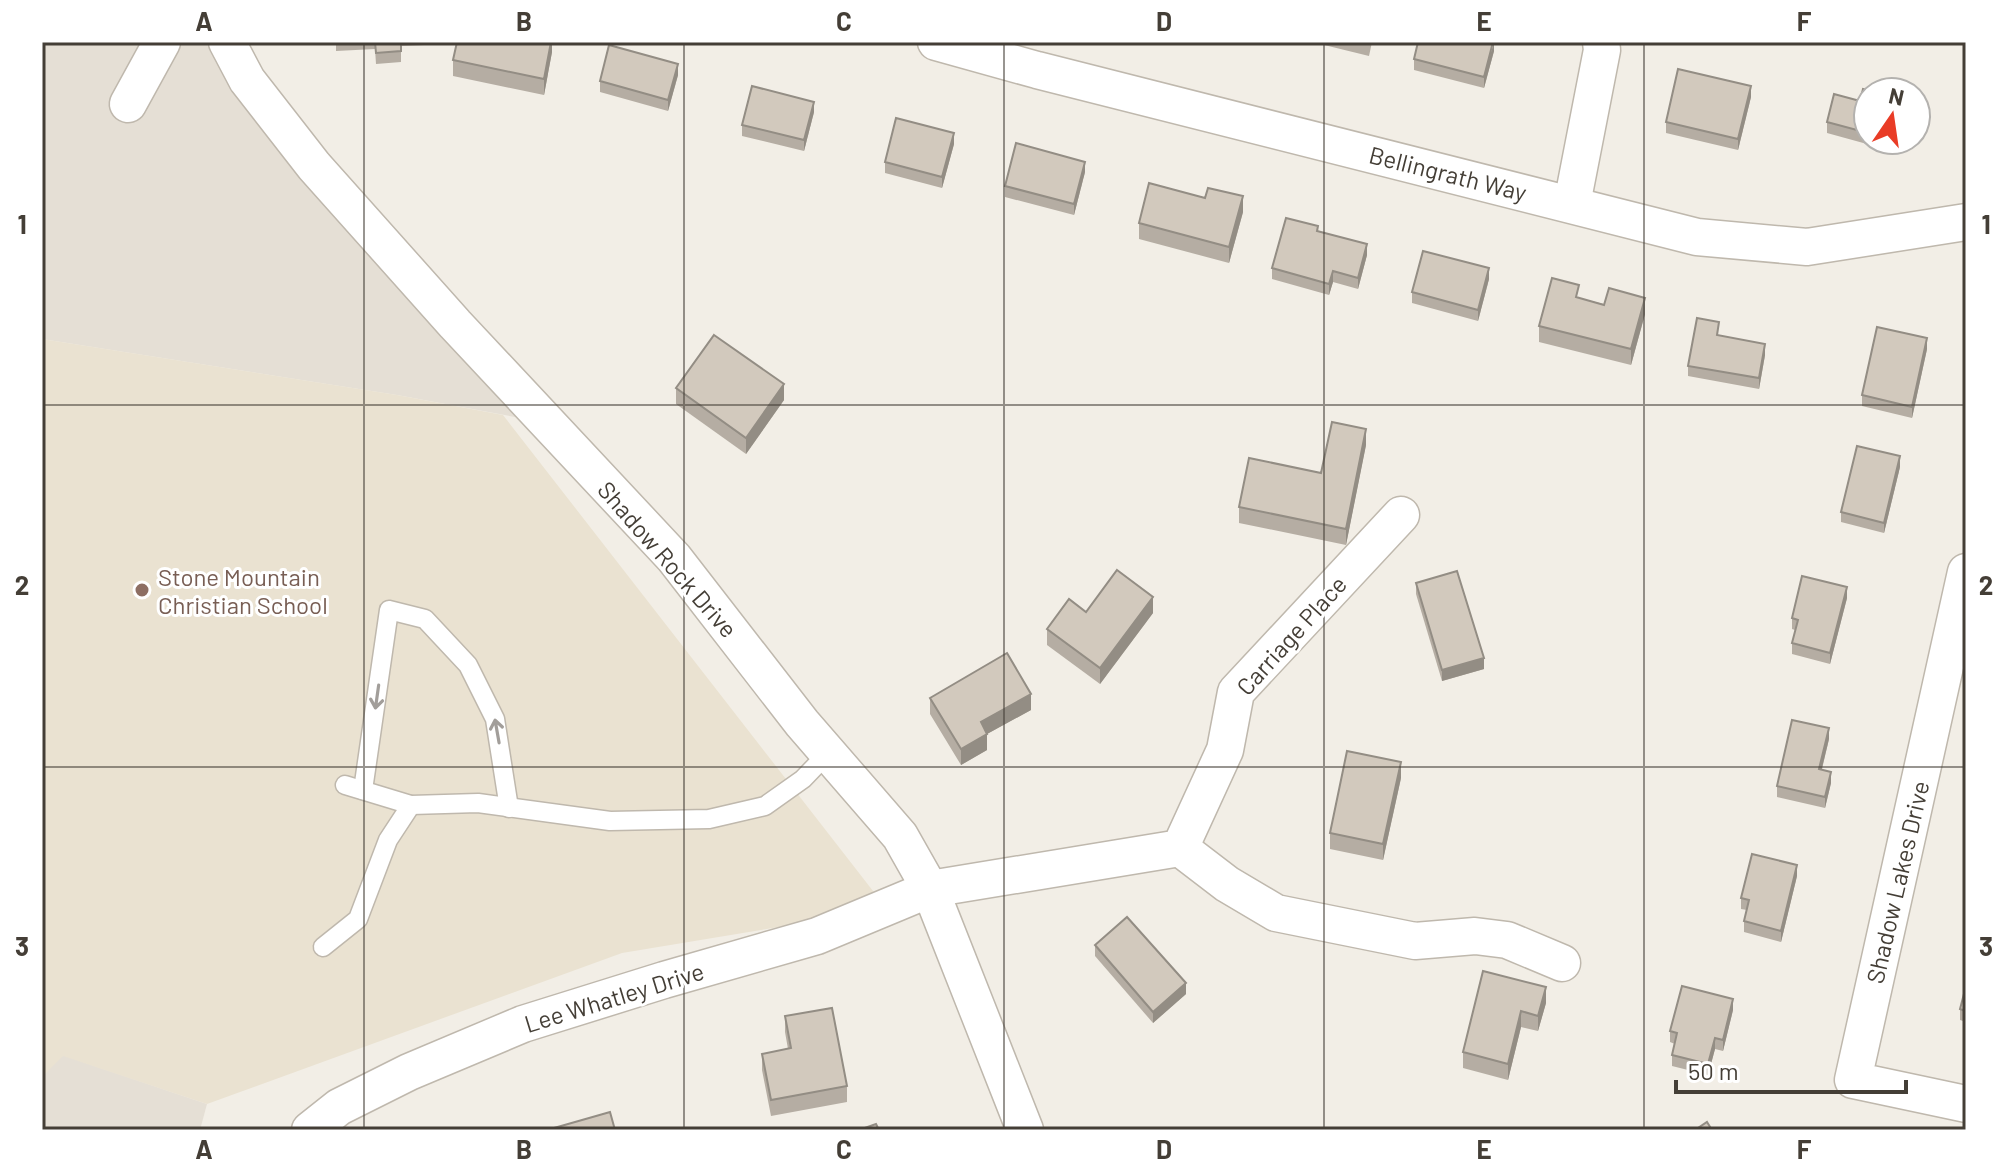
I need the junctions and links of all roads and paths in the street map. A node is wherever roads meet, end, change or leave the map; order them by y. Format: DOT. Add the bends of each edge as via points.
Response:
graph roads {
  1 [pos="162,42"];
  2 [pos="227,42"];
  3 [pos="936,42"];
  4 [pos="1601,42"];
  5 [pos="1041,56"];
  6 [pos="128,104"];
  7 [pos="1572,204"];
  8 [pos="1966,222"];
  9 [pos="1401,515"];
  10 [pos="1966,572"];
  11 [pos="828,753"];
  12 [pos="411,805"];
  13 [pos="509,808"];
  14 [pos="1180,848"];
  15 [pos="930,889"];
  16 [pos="323,947"];
  17 [pos="1562,963"];
  18 [pos="1966,1104"];
  19 [pos="310,1130"];
  20 [pos="1025,1130"];
  1 -- 6 [label="street"];
  2 -- 11 [label="street, Shadow Rock Drive" via="247,80 314,166 674,558"];
  3 -- 5 [label="street, Bellingrath Way"];
  4 -- 7 [label="street"];
  5 -- 7 [label="street, Bellingrath Way"];
  7 -- 8 [label="street, Bellingrath Way" via="1697,237 1807,247"];
  9 -- 14 [label="street, Carriage Place" via="1236,692 1225,750"];
  10 -- 18 [label="street, Shadow Lakes Drive" via="1853,1080"];
  11 -- 13 [label="lane" via="765,806 709,819 610,821"];
  11 -- 15 [label="street, Shadow Rock Drive" via="900,836"];
  12 -- 13 [label="lane" via="478,803"];
  13 -- 12 [label="lane, one-way" via="495,719 468,665 425,619 389,610 354,787"];
  12 -- 16 [label="lane" via="388,840 358,919"];
  14 -- 15 [label="street"];
  14 -- 17 [label="street" via="1276,913 1415,941 1475,936 1507,940"];
  15 -- 19 [label="street, Lee Whatley Drive" via="817,936 523,1024 409,1072 339,1107"];
  15 -- 20 [label="street, Shadow Rock Drive"];
}
